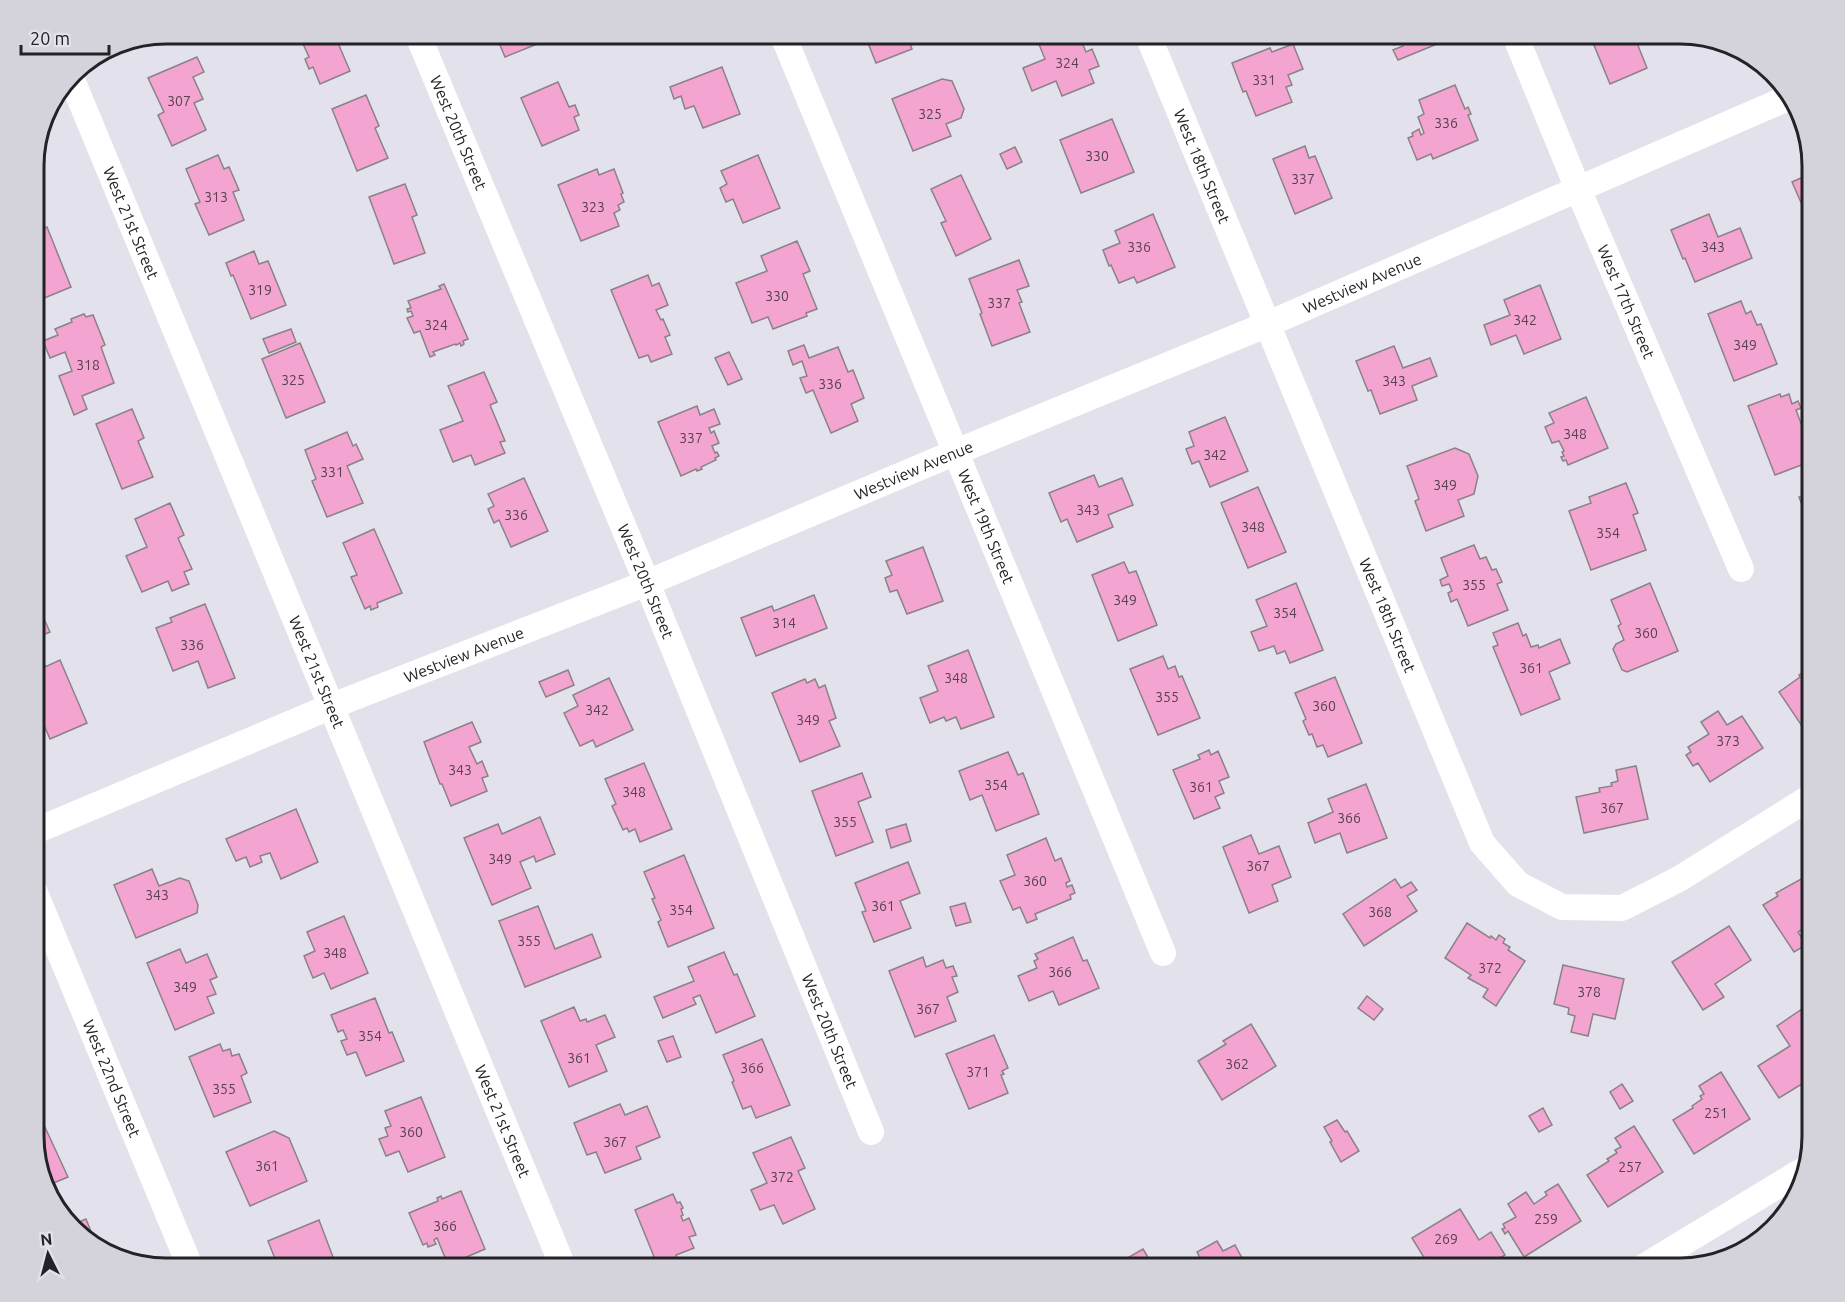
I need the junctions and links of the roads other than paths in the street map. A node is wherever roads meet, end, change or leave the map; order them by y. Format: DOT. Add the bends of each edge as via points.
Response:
graph roads {
  1 [pos="422,44"];
  2 [pos="787,44"];
  3 [pos="1152,44"];
  4 [pos="1519,44"];
  5 [pos="74,85"];
  6 [pos="1783,100"];
  7 [pos="1578,189"];
  8 [pos="1268,324"];
  9 [pos="956,452"];
  10 [pos="1741,569"];
  11 [pos="647,583"];
  12 [pos="333,706"];
  13 [pos="1802,802"];
  14 [pos="44,827"];
  15 [pos="44,915"];
  16 [pos="1162,952"];
  17 [pos="871,1131"];
  18 [pos="1795,1175"];
  19 [pos="186,1258"];
  20 [pos="559,1258"];
  21 [pos="1658,1258"];
  1 -- 11 [label="street, West 20th Street"];
  2 -- 9 [label="street, West 19th Street"];
  3 -- 8 [label="street, West 18th Street"];
  4 -- 7 [label="street, West 17th Street"];
  5 -- 12 [label="street, West 21st Street"];
  6 -- 7 [label="street, Westview Avenue"];
  7 -- 8 [label="street, Westview Avenue"];
  7 -- 10 [label="street, West 17th Street"];
  8 -- 9 [label="street, Westview Avenue"];
  8 -- 13 [label="street, West 18th Street" via="1482,843 1518,884 1562,907 1622,908 1679,879"];
  9 -- 11 [label="street, Westview Avenue"];
  9 -- 16 [label="street, West 19th Street"];
  11 -- 12 [label="street, Westview Avenue"];
  11 -- 17 [label="street, West 20th Street"];
  12 -- 14 [label="street, Westview Avenue"];
  12 -- 20 [label="street, West 21st Street"];
  15 -- 19 [label="street, West 22nd Street"];
  18 -- 21 [label="street"];
}
